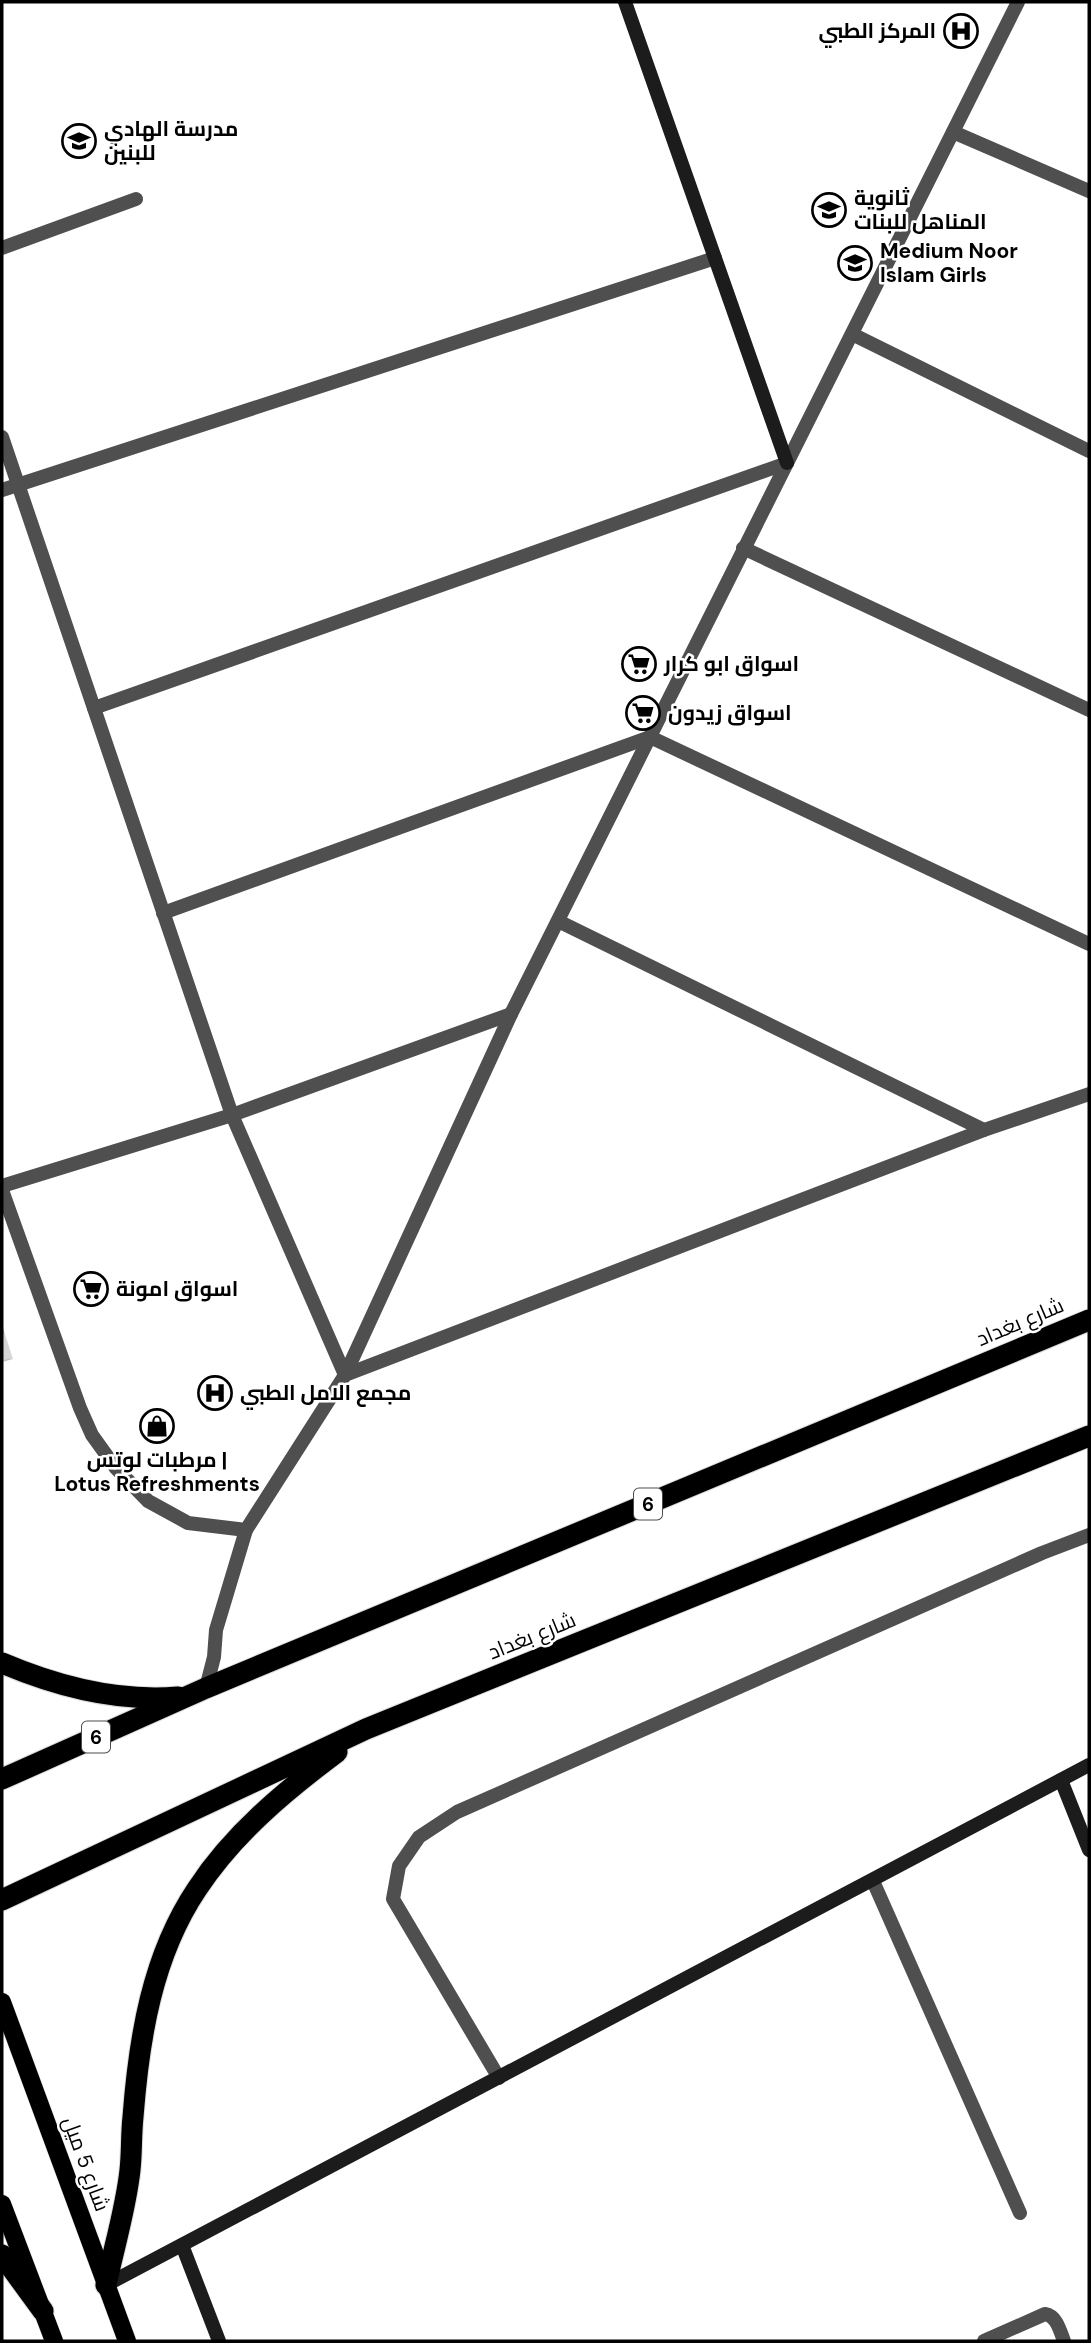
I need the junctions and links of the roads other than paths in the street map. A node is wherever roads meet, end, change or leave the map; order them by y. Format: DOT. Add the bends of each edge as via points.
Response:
graph roads {
  1 [pos="625,2"];
  2 [pos="1018,2"];
  3 [pos="953,132"];
  4 [pos="1089,191"];
  5 [pos="136,199"];
  6 [pos="2,248"];
  7 [pos="715,258"];
  8 [pos="852,334"];
  9 [pos="2,437"];
  10 [pos="1089,451"];
  11 [pos="787,463"];
  12 [pos="18,485"];
  13 [pos="2,490"];
  14 [pos="743,548"];
  15 [pos="94,708"];
  16 [pos="1089,710"];
  17 [pos="650,737"];
  18 [pos="163,913"];
  19 [pos="558,922"];
  20 [pos="1089,944"];
  21 [pos="511,1014"];
  22 [pos="1089,1094"];
  23 [pos="232,1115"];
  24 [pos="984,1130"];
  25 [pos="2,1188"];
  26 [pos="1089,1320"];
  27 [pos="345,1375"];
  28 [pos="1089,1437"];
  29 [pos="246,1530"];
  30 [pos="1089,1535"];
  31 [pos="2,1662"];
  32 [pos="198,1692"];
  33 [pos="366,1729"];
  34 [pos="1089,1765"];
  35 [pos="2,1779"];
  36 [pos="1061,1780"];
  37 [pos="1089,1850"];
  38 [pos="873,1881"];
  39 [pos="2,1900"];
  40 [pos="2,2002"];
  41 [pos="499,2077"];
  42 [pos="2,2204"];
  43 [pos="1020,2213"];
  44 [pos="182,2245"];
  45 [pos="2,2255"];
  46 [pos="106,2285"];
  47 [pos="43,2311"];
  48 [pos="54,2341"];
  49 [pos="127,2341"];
  50 [pos="219,2341"];
  51 [pos="984,2341"];
  52 [pos="1064,2341"];
  1 -- 7 [label="street"];
  2 -- 3 [label="street"];
  3 -- 4 [label="street"];
  3 -- 8 [label="street"];
  5 -- 6 [label="street"];
  7 -- 11 [label="street"];
  7 -- 12 [label="street"];
  8 -- 10 [label="street"];
  8 -- 11 [label="street"];
  9 -- 12 [label="street"];
  11 -- 14 [label="street"];
  11 -- 15 [label="street"];
  12 -- 13 [label="street"];
  12 -- 15 [label="street"];
  14 -- 16 [label="street"];
  14 -- 17 [label="street"];
  15 -- 18 [label="street"];
  17 -- 18 [label="street"];
  17 -- 19 [label="street"];
  17 -- 20 [label="street"];
  18 -- 23 [label="street"];
  19 -- 21 [label="street"];
  19 -- 24 [label="street"];
  21 -- 23 [label="street"];
  21 -- 27 [label="street"];
  22 -- 24 [label="street"];
  23 -- 25 [label="street"];
  23 -- 27 [label="street"];
  24 -- 27 [label="street"];
  25 -- 29 [label="street" via="92,1435 148,1501 188,1524"];
  26 -- 32 [label="highway, شارع بغداد / 6"];
  27 -- 29 [label="street"];
  28 -- 33 [label="highway, شارع بغداد"];
  29 -- 32 [label="street" via="216,1630 214,1657"];
  30 -- 41 [label="street" via="470,1806 419,1837 399,1866 393,1899"];
  31 -- 32 [label="highway" via="86,1690 125,1696 164,1698"];
  32 -- 35 [label="highway, شارع بغداد / 6"];
  33 -- 39 [label="highway, شارع بغداد"];
  33 -- 46 [label="highway" via="228,1847 171,1936 147,2011 130,2171"];
  34 -- 36 [label="street"];
  36 -- 37 [label="street"];
  36 -- 38 [label="street"];
  38 -- 41 [label="street"];
  38 -- 43 [label="street"];
  40 -- 46 [label="main road, شارع 5 ميل"];
  41 -- 44 [label="street"];
  42 -- 47 [label="main road"];
  44 -- 46 [label="street"];
  44 -- 50 [label="street"];
  45 -- 47 [label="highway"];
  46 -- 49 [label="main road, شارع 5 ميل"];
  47 -- 48 [label="main road"];
  51 -- 52 [label="street" via="1045,2314 1055,2319"];
}
